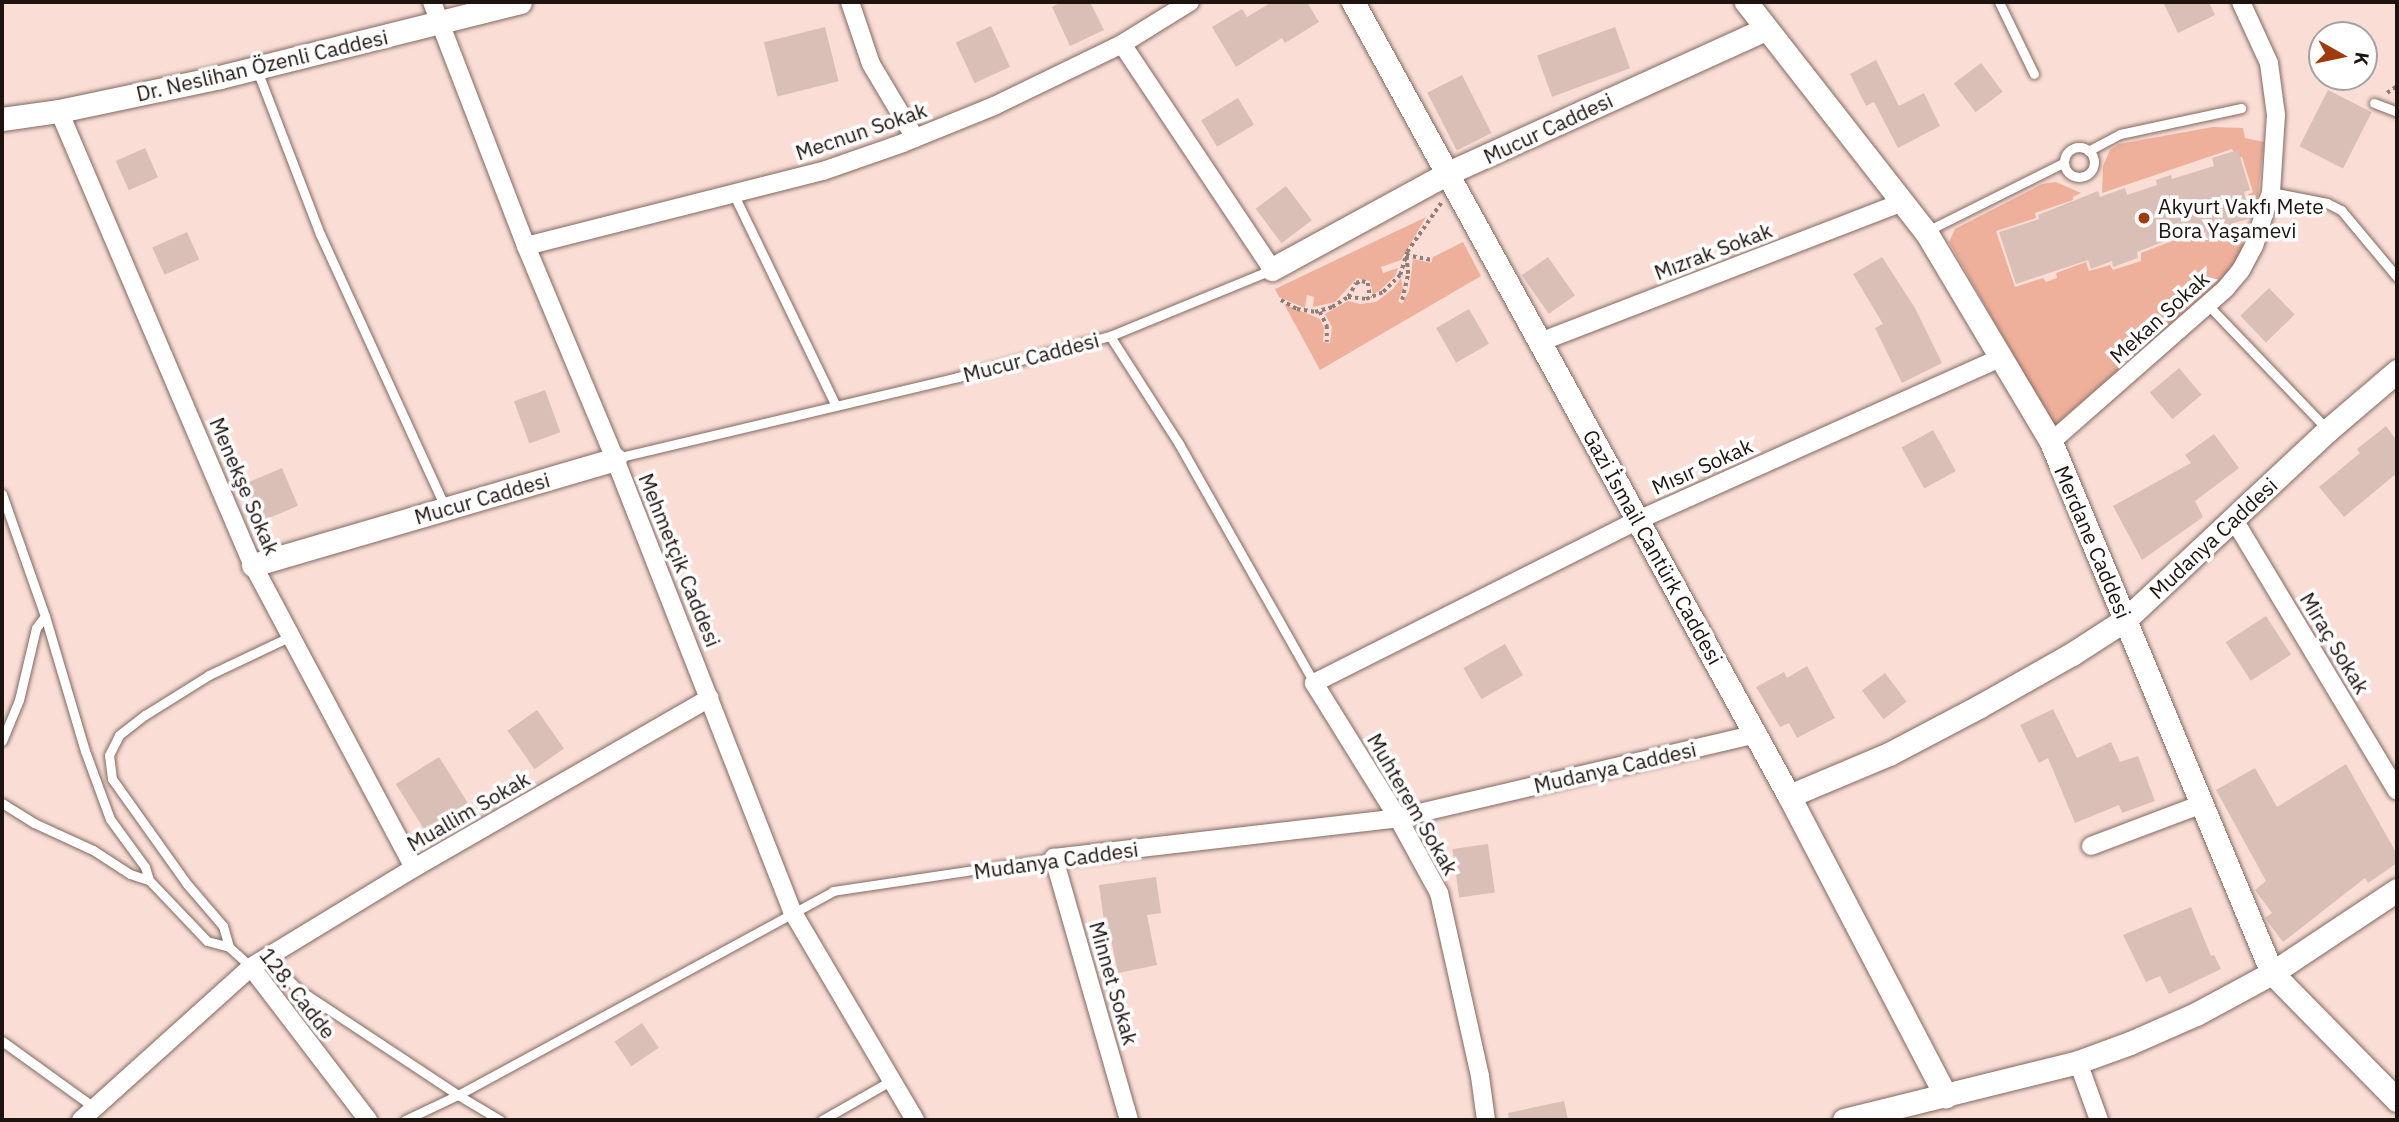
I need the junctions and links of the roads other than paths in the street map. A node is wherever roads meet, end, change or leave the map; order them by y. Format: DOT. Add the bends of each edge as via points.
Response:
graph roads {
  1 [pos="520,2"];
  2 [pos="850,2"];
  3 [pos="1189,2"];
  4 [pos="1353,2"];
  5 [pos="1746,2"];
  6 [pos="1998,2"];
  7 [pos="2241,2"];
  8 [pos="435,12"];
  9 [pos="1765,29"];
  10 [pos="1122,44"];
  11 [pos="256,68"];
  12 [pos="2034,74"];
  13 [pos="2374,103"];
  14 [pos="2241,108"];
  15 [pos="60,111"];
  16 [pos="2397,112"];
  17 [pos="2,120"];
  18 [pos="915,138"];
  19 [pos="2088,150"];
  20 [pos="2063,163"];
  21 [pos="1451,179"];
  22 [pos="2271,192"];
  23 [pos="734,195"];
  24 [pos="1902,202"];
  25 [pos="1926,232"];
  26 [pos="526,246"];
  27 [pos="1272,270"];
  28 [pos="2397,277"];
  29 [pos="2208,305"];
  30 [pos="1110,336"];
  31 [pos="1540,342"];
  32 [pos="2001,358"];
  33 [pos="2394,380"];
  34 [pos="836,406"];
  35 [pos="2328,430"];
  36 [pos="2051,442"];
  37 [pos="615,459"];
  38 [pos="2,494"];
  39 [pos="446,508"];
  40 [pos="2233,518"];
  41 [pos="1638,520"];
  42 [pos="253,565"];
  43 [pos="45,616"];
  44 [pos="2126,619"];
  45 [pos="291,636"];
  46 [pos="1314,683"];
  47 [pos="710,698"];
  48 [pos="1755,734"];
  49 [pos="2,741"];
  50 [pos="2397,791"];
  51 [pos="1788,796"];
  52 [pos="2,803"];
  53 [pos="2202,804"];
  54 [pos="1398,818"];
  55 [pos="2091,846"];
  56 [pos="1054,858"];
  57 [pos="414,868"];
  58 [pos="149,880"];
  59 [pos="2397,890"];
  60 [pos="792,911"];
  61 [pos="229,947"];
  62 [pos="267,957"];
  63 [pos="251,967"];
  64 [pos="2272,973"];
  65 [pos="2,1041"];
  66 [pos="2078,1062"];
  67 [pos="892,1080"];
  68 [pos="458,1096"];
  69 [pos="1946,1096"];
  70 [pos="2397,1100"];
  71 [pos="94,1116"];
  72 [pos="368,1120"];
  73 [pos="405,1120"];
  74 [pos="500,1120"];
  75 [pos="822,1120"];
  76 [pos="915,1120"];
  77 [pos="1129,1120"];
  78 [pos="1486,1120"];
  79 [pos="1845,1120"];
  80 [pos="2099,1120"];
  1 -- 8 [label="street, Dr. Neslihan Özenli Caddesi"];
  2 -- 18 [label="street" via="871,64"];
  3 -- 10 [label="street, Mecnun Sokak"];
  4 -- 21 [label="street, Gazi İsmail Cantürk Caddesi"];
  5 -- 9 [label="street, Merdane Caddesi"];
  6 -- 12 [label="lane"];
  7 -- 22 [label="street, Mekan Sokak" via="2269,63 2274,87"];
  8 -- 11 [label="street, Dr. Neslihan Özenli Caddesi"];
  8 -- 26 [label="street, Mehmetçik Caddesi"];
  9 -- 21 [label="street, Mucur Caddesi"];
  9 -- 24 [label="street, Merdane Caddesi"];
  10 -- 18 [label="street, Mecnun Sokak" via="994,106"];
  10 -- 27 [label="street"];
  11 -- 15 [label="street, Dr. Neslihan Özenli Caddesi"];
  11 -- 39 [label="lane" via="320,234"];
  13 -- 16 [label="lane"];
  14 -- 19 [label="lane" via="2120,134"];
  15 -- 17 [label="street, Dr. Neslihan Özenli Caddesi"];
  15 -- 42 [label="street, Menekşe Sokak"];
  18 -- 23 [label="street, Mecnun Sokak" via="823,171"];
  19 -- 20 [label="lane" via="2074,148"];
  19 -- 20 [label="lane" via="2093,165 2084,176 2070,175"];
  20 -- 25 [label="lane"];
  21 -- 27 [label="street, Mucur Caddesi"];
  21 -- 31 [label="street, Gazi İsmail Cantürk Caddesi"];
  22 -- 28 [label="lane" via="2327,202 2341,210"];
  22 -- 29 [label="street, Mekan Sokak" via="2254,246 2241,270"];
  23 -- 26 [label="street, Mecnun Sokak"];
  23 -- 34 [label="lane"];
  24 -- 25 [label="street, Merdane Caddesi"];
  24 -- 31 [label="street, Mızrak Sokak"];
  25 -- 32 [label="street, Merdane Caddesi"];
  26 -- 37 [label="street, Mehmetçik Caddesi"];
  27 -- 30 [label="lane, Mucur Caddesi"];
  29 -- 35 [label="lane"];
  29 -- 36 [label="street, Mekan Sokak"];
  30 -- 34 [label="lane, Mucur Caddesi"];
  30 -- 46 [label="lane" via="1179,444"];
  31 -- 41 [label="street, Gazi İsmail Cantürk Caddesi"];
  32 -- 36 [label="street, Merdane Caddesi"];
  32 -- 41 [label="street, Mısır Sokak"];
  33 -- 35 [label="street, Mudanya Caddesi"];
  34 -- 37 [label="lane, Mucur Caddesi"];
  35 -- 40 [label="street, Mudanya Caddesi"];
  36 -- 44 [label="street, Merdane Caddesi"];
  37 -- 39 [label="street, Mucur Caddesi"];
  37 -- 47 [label="street, Mehmetçik Caddesi"];
  38 -- 43 [label="lane"];
  39 -- 42 [label="street, Mucur Caddesi"];
  40 -- 44 [label="street, Mudanya Caddesi"];
  40 -- 50 [label="street, Miraç Sokak"];
  41 -- 46 [label="street, Mısır Sokak"];
  41 -- 48 [label="street, Gazi İsmail Cantürk Caddesi"];
  42 -- 45 [label="street, Menekşe Sokak"];
  43 -- 49 [label="lane" via="36,628 19,700"];
  43 -- 58 [label="lane" via="110,819 145,867"];
  44 -- 51 [label="street, Mudanya Caddesi" via="2072,654 1889,754"];
  44 -- 53 [label="street, Merdane Caddesi"];
  45 -- 57 [label="street, Menekşe Sokak"];
  45 -- 61 [label="lane" via="209,675 145,715 119,735 109,755 112,779 223,926"];
  46 -- 54 [label="street, Muhterem Sokak"];
  47 -- 57 [label="street, Muallim Sokak"];
  47 -- 60 [label="street, Mehmetçik Caddesi"];
  48 -- 51 [label="street, Gazi İsmail Cantürk Caddesi"];
  48 -- 54 [label="street, Mudanya Caddesi"];
  51 -- 69 [label="street, Gazi İsmail Cantürk Caddesi"];
  52 -- 58 [label="lane, 128. Cadde" via="130,874"];
  53 -- 55 [label="street"];
  53 -- 64 [label="street, Merdane Caddesi"];
  54 -- 56 [label="street, Mudanya Caddesi"];
  54 -- 78 [label="street, Muhterem Sokak" via="1442,903"];
  56 -- 60 [label="lane, Mudanya Caddesi" via="833,891"];
  56 -- 77 [label="street, Minnet Sokak"];
  57 -- 62 [label="street, Muallim Sokak"];
  58 -- 61 [label="lane, 128. Cadde" via="207,941"];
  59 -- 64 [label="street"];
  60 -- 67 [label="street, Mehmetçik Caddesi"];
  60 -- 68 [label="lane, Mudanya Caddesi"];
  61 -- 63 [label="lane, 128. Cadde"];
  62 -- 63 [label="street, Muallim Sokak"];
  62 -- 68 [label="lane" via="298,989"];
  63 -- 71 [label="street, Muallim Sokak"];
  63 -- 72 [label="street, 128. Cadde"];
  64 -- 66 [label="street" via="2196,1014"];
  64 -- 70 [label="street, Merdane Caddesi"];
  65 -- 71 [label="lane"];
  66 -- 69 [label="street"];
  66 -- 80 [label="street"];
  67 -- 75 [label="lane"];
  67 -- 76 [label="street, Mehmetçik Caddesi"];
  68 -- 73 [label="lane, Mudanya Caddesi"];
  68 -- 74 [label="lane"];
  69 -- 79 [label="street"];
}
